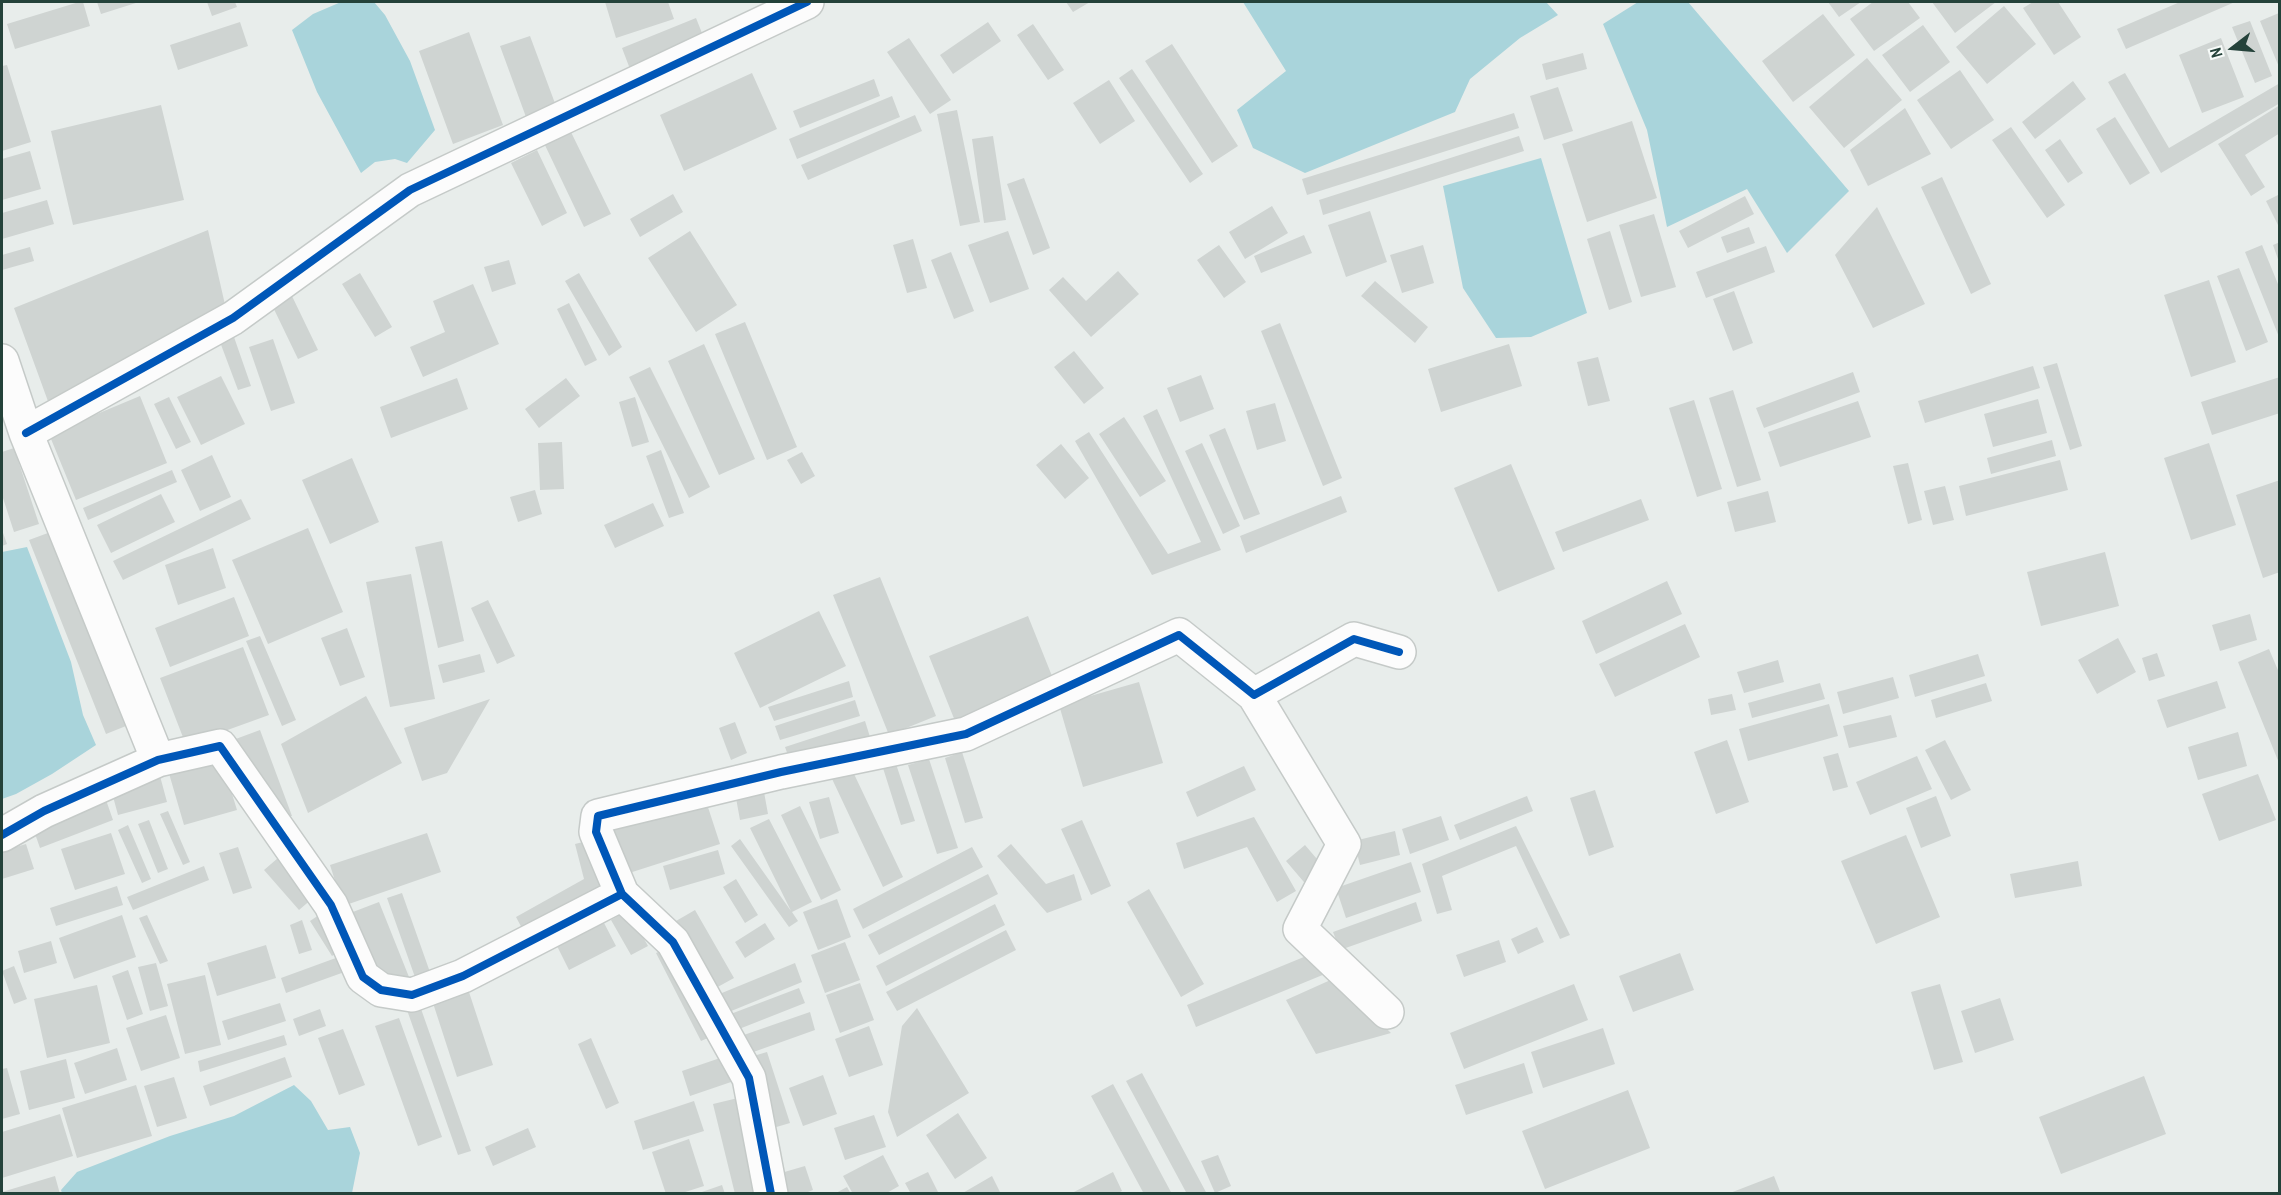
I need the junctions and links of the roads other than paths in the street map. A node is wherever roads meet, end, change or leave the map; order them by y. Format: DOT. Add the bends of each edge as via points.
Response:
graph roads {
  1 [pos="807,2"];
  2 [pos="2,361"];
  3 [pos="26,433"];
  4 [pos="1400,652"];
  5 [pos="1254,695"];
  6 [pos="158,760"];
  7 [pos="2,835"];
  8 [pos="622,894"];
  9 [pos="1387,1012"];
  10 [pos="771,1194"];
  1 -- 3 [label="street" via="410,190 233,318"];
  2 -- 3 [label="street"];
  3 -- 6 [label="street"];
  4 -- 5 [label="street" via="1354,639"];
  5 -- 8 [label="street" via="1179,635 966,734 781,772 598,816 596,832"];
  5 -- 9 [label="street" via="1344,844 1300,929"];
  6 -- 7 [label="street" via="44,811"];
  6 -- 8 [label="street" via="220,746 331,905 363,976 381,990 412,995 463,976"];
  8 -- 10 [label="street" via="673,942 749,1078"];
}
